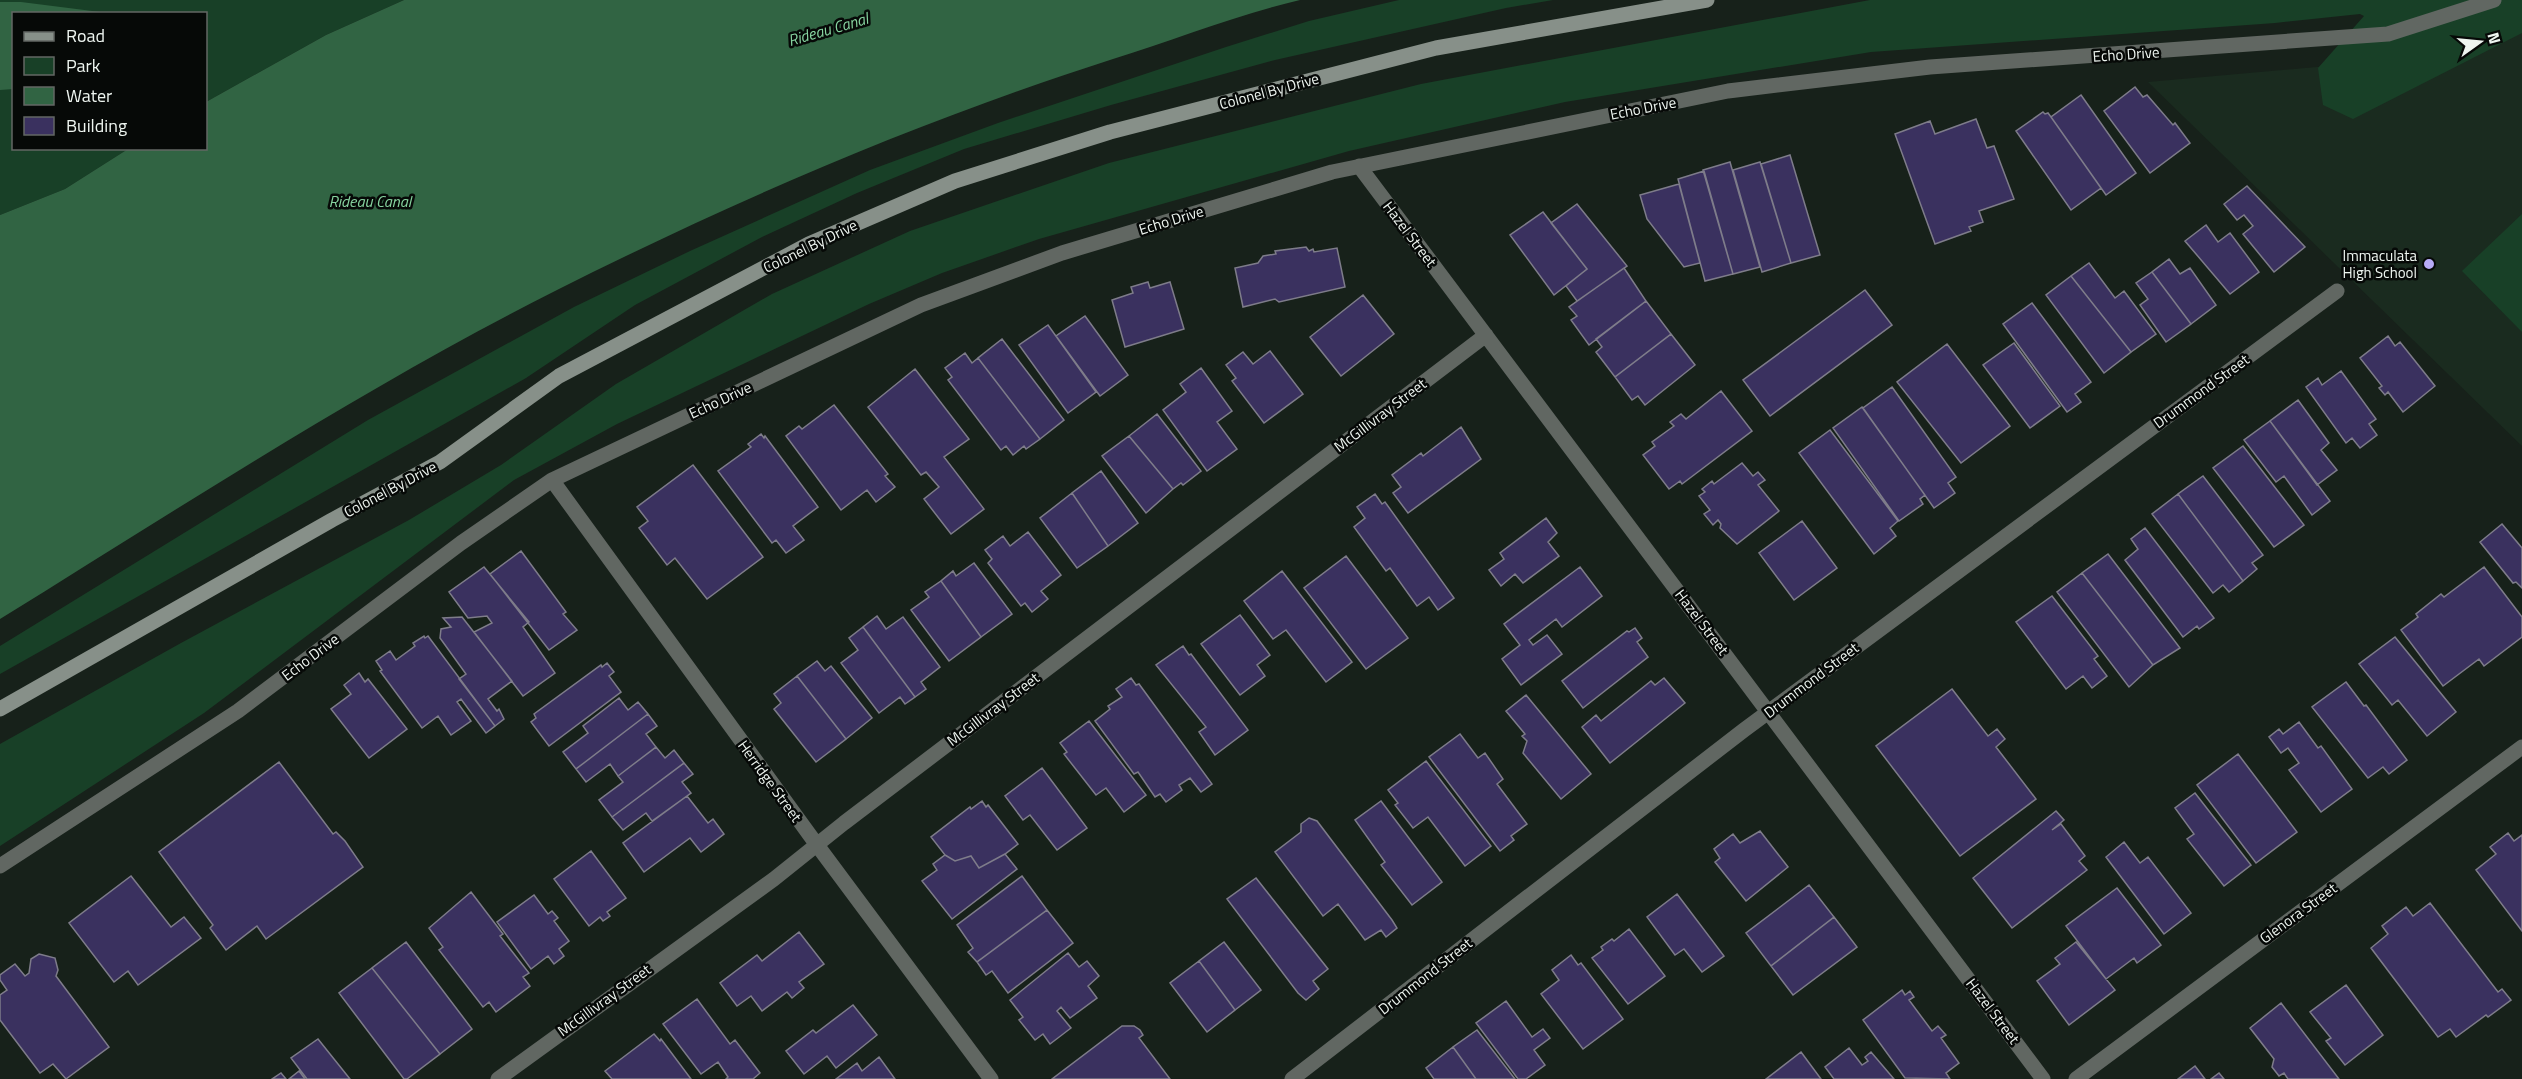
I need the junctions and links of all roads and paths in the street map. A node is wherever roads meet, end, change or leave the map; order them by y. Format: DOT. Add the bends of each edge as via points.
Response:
graph roads {
  1 [pos="1707,0"];
  2 [pos="2494,0"];
  3 [pos="1359,166"];
  4 [pos="2337,291"];
  5 [pos="1486,335"];
  6 [pos="552,480"];
  7 [pos="0,710"];
  8 [pos="1769,711"];
  9 [pos="2522,747"];
  10 [pos="817,845"];
  11 [pos="0,866"];
  12 [pos="498,1079"];
  13 [pos="991,1079"];
  14 [pos="1292,1079"];
  15 [pos="2043,1079"];
  16 [pos="2076,1079"];
  1 -- 7 [label="main road, Colonel By Drive" via="1436,48 1110,132 955,181 808,244 559,376 440,462"];
  2 -- 3 [label="street, Echo Drive" via="2388,34 1930,67 1728,91"];
  3 -- 5 [label="street, Hazel Street"];
  3 -- 6 [label="street, Echo Drive" via="1062,253 921,305"];
  4 -- 8 [label="street, Drummond Street"];
  5 -- 8 [label="street, Hazel Street"];
  5 -- 10 [label="street, McGillivray Street"];
  6 -- 10 [label="street, Herridge Street"];
  6 -- 11 [label="street, Echo Drive" via="461,543 238,711"];
  8 -- 14 [label="street, Drummond Street"];
  8 -- 15 [label="street, Hazel Street"];
  9 -- 16 [label="street, Glenora Street"];
  10 -- 12 [label="street, McGillivray Street"];
  10 -- 13 [label="street, Herridge Street"];
}
